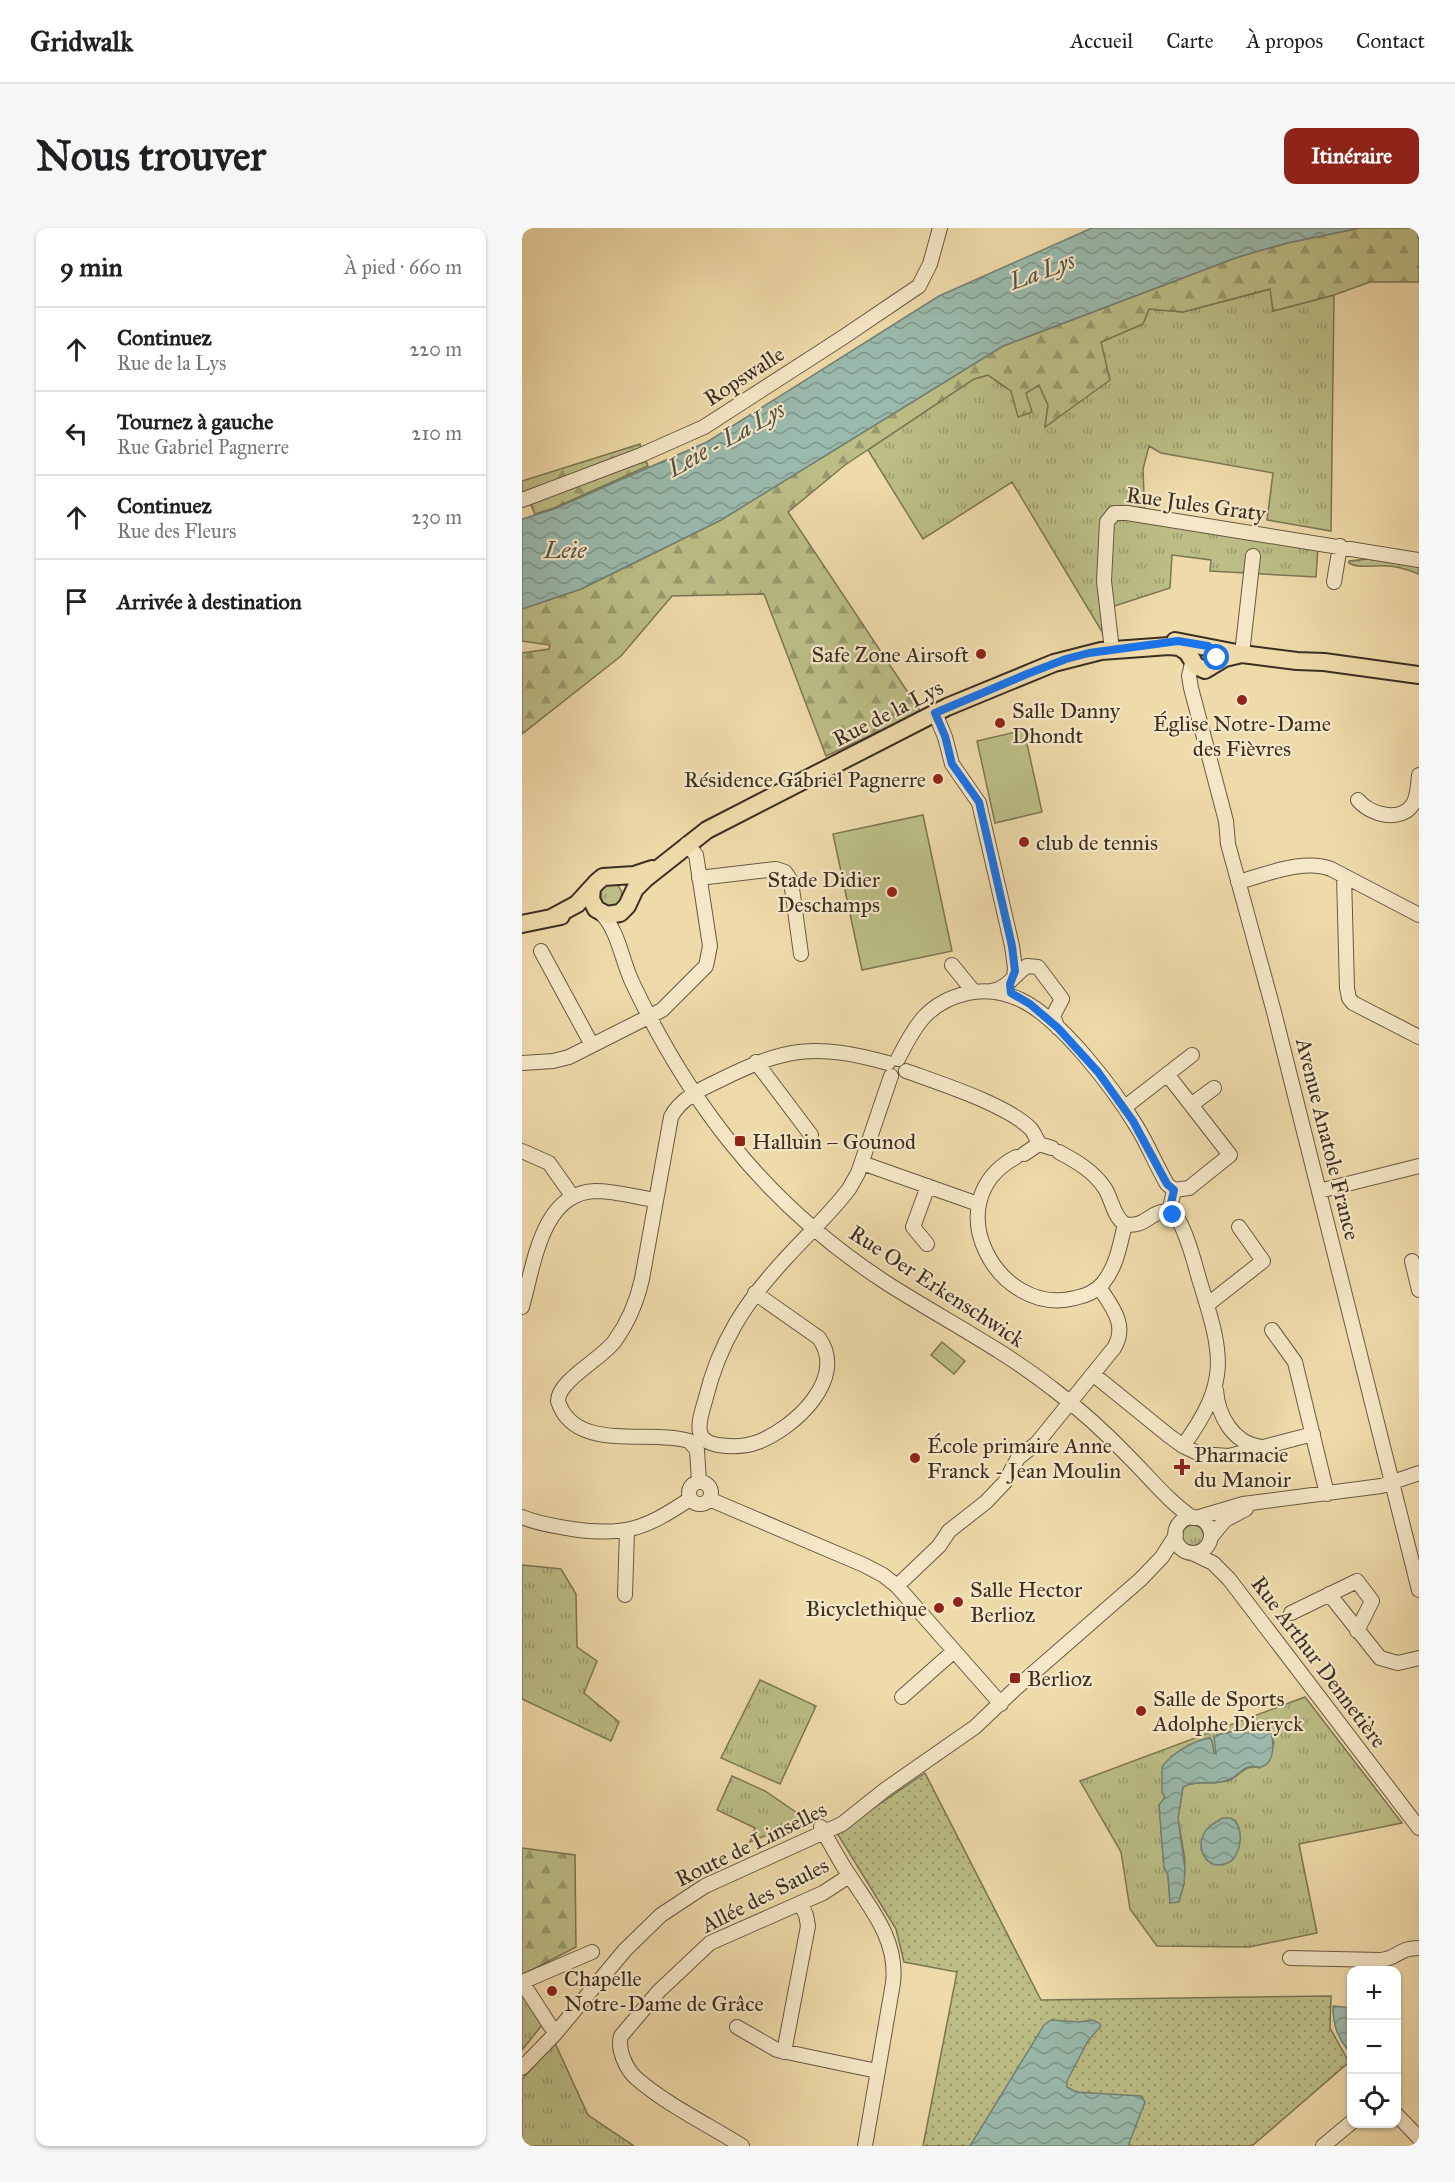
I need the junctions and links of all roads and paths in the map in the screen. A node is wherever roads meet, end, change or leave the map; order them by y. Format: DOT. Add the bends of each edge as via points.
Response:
graph roads {
  1 [pos="940,228"];
  2 [pos="522,500"];
  3 [pos="1340,546"];
  4 [pos="1253,556"];
  5 [pos="1419,560"];
  6 [pos="1334,582"];
  7 [pos="1150,646"];
  8 [pos="1207,646"];
  9 [pos="1112,650"];
  10 [pos="1242,654"];
  11 [pos="1192,659"];
  12 [pos="1210,668"];
  13 [pos="1419,675"];
  14 [pos="1194,699"];
  15 [pos="935,713"];
  16 [pos="1419,775"];
  17 [pos="1358,800"];
  18 [pos="687,844"];
  19 [pos="664,863"];
  20 [pos="614,876"];
  21 [pos="1344,876"];
  22 [pos="699,878"];
  23 [pos="1238,882"];
  24 [pos="592,888"];
  25 [pos="627,905"];
  26 [pos="600,912"];
  27 [pos="1419,915"];
  28 [pos="551,918"];
  29 [pos="522,924"];
  30 [pos="1012,946"];
  31 [pos="541,951"];
  32 [pos="621,954"];
  33 [pos="801,954"];
  34 [pos="952,965"];
  35 [pos="1030,965"];
  36 [pos="1013,978"];
  37 [pos="989,991"];
  38 [pos="974,992"];
  39 [pos="1015,997"];
  40 [pos="1058,1008"];
  41 [pos="1039,1012"];
  42 [pos="649,1016"];
  43 [pos="1058,1028"];
  44 [pos="1419,1037"];
  45 [pos="592,1045"];
  46 [pos="1192,1055"];
  47 [pos="756,1062"];
  48 [pos="522,1063"];
  49 [pos="892,1066"];
  50 [pos="1167,1074"];
  51 [pos="1214,1088"];
  52 [pos="694,1094"];
  53 [pos="1191,1105"];
  54 [pos="1125,1107"];
  55 [pos="811,1135"];
  56 [pos="1050,1148"];
  57 [pos="522,1151"];
  58 [pos="861,1163"];
  59 [pos="1419,1166"];
  60 [pos="928,1186"];
  61 [pos="1174,1190"];
  62 [pos="1319,1191"];
  63 [pos="573,1197"];
  64 [pos="655,1200"];
  65 [pos="978,1204"];
  66 [pos="1169,1212"];
  67 [pos="1125,1224"];
  68 [pos="1239,1227"];
  69 [pos="814,1228"];
  70 [pos="927,1244"];
  71 [pos="1412,1261"];
  72 [pos="1099,1287"];
  73 [pos="1419,1290"];
  74 [pos="755,1293"];
  75 [pos="1207,1305"];
  76 [pos="522,1307"];
  77 [pos="1272,1330"];
  78 [pos="1094,1375"];
  79 [pos="1216,1385"];
  80 [pos="1071,1403"];
  81 [pos="1313,1434"];
  82 [pos="1183,1446"];
  83 [pos="1263,1447"];
  84 [pos="1419,1473"];
  85 [pos="699,1482"];
  86 [pos="1392,1483"];
  87 [pos="1155,1485"];
  88 [pos="1327,1494"];
  89 [pos="690,1499"];
  90 [pos="709,1499"];
  91 [pos="1265,1502"];
  92 [pos="522,1517"];
  93 [pos="1195,1518"];
  94 [pos="627,1530"];
  95 [pos="1176,1533"];
  96 [pos="1210,1539"];
  97 [pos="1190,1553"];
  98 [pos="1141,1579"];
  99 [pos="1229,1579"];
  100 [pos="897,1586"];
  101 [pos="1419,1590"];
  102 [pos="1329,1594"];
  103 [pos="625,1595"];
  104 [pos="1291,1613"];
  105 [pos="1357,1631"];
  106 [pos="954,1651"];
  107 [pos="1419,1658"];
  108 [pos="902,1697"];
  109 [pos="1001,1704"];
  110 [pos="1419,1828"];
  111 [pos="822,1830"];
  112 [pos="849,1876"];
  113 [pos="800,1903"];
  114 [pos="1419,1948"];
  115 [pos="591,1952"];
  116 [pos="1290,1958"];
  117 [pos="522,1982"];
  118 [pos="550,2027"];
  119 [pos="737,2027"];
  120 [pos="784,2052"];
  121 [pos="522,2061"];
  122 [pos="522,2068"];
  123 [pos="877,2071"];
  124 [pos="1401,2119"];
  125 [pos="1347,2126"];
  126 [pos="1419,2138"];
  127 [pos="742,2146"];
  128 [pos="865,2146"];
  129 [pos="1323,2146"];
  1 -- 2 [label="street, Ropswalle" via="919,286 842,338 704,427"];
  3 -- 5 [label="street, Rue Jules Graty"];
  3 -- 6 [label="street"];
  3 -- 9 [label="street, Rue Jules Graty" via="1114,513 1107,522 1104,581"];
  4 -- 10 [label="street"];
  7 -- 8 [label="main road, Rue de la Lys" via="1172,641"];
  7 -- 9 [label="main road, Rue de la Lys"];
  7 -- 11 [label="main road, Rue de la Lys" via="1179,647"];
  8 -- 10 [label="main road, Rue de la Lys"];
  8 -- 11 [label="main road" via="1195,650"];
  8 -- 12 [label="main road" via="1216,654"];
  9 -- 15 [label="main road, Rue de la Lys" via="1054,663"];
  10 -- 12 [label="main road, Rue de la Lys" via="1225,658"];
  10 -- 13 [label="main road, Rue de la Lys"];
  11 -- 12 [label="main road" via="1198,668"];
  11 -- 14 [label="street, Avenue Anatole France"];
  12 -- 14 [label="street" via="1197,680"];
  14 -- 23 [label="street, Avenue Anatole France"];
  15 -- 18 [label="main road, Rue de la Lys" via="707,830"];
  15 -- 30 [label="street" via="952,764 979,802"];
  16 -- 17 [label="street" via="1414,802 1401,814 1373,812"];
  18 -- 19 [label="main road, Rue de la Lys"];
  18 -- 22 [label="street" via="696,855"];
  19 -- 20 [label="main road, Rue de la Lys" via="634,875"];
  19 -- 25 [label="main road, Rue de la Lys" via="639,885"];
  20 -- 24 [label="main road" via="601,879"];
  20 -- 25 [label="main road" via="627,885"];
  21 -- 23 [label="street" via="1309,864"];
  21 -- 27 [label="street"];
  21 -- 44 [label="street" via="1349,998"];
  22 -- 33 [label="street" via="776,869 785,872 791,881"];
  22 -- 42 [label="street" via="710,946 708,961 669,1005"];
  23 -- 62 [label="street, Avenue Anatole France"];
  24 -- 26 [label="main road" via="591,899"];
  24 -- 28 [label="main road" via="577,904"];
  25 -- 26 [label="main road" via="614,915"];
  25 -- 32 [label="street, Rue Oer Erkenschwick" via="619,929"];
  26 -- 28 [label="main road" via="580,911"];
  26 -- 32 [label="street, Rue Oer Erkenschwick" via="608,921"];
  28 -- 29 [label="main road"];
  30 -- 35 [label="street"];
  30 -- 36 [label="street"];
  31 -- 45 [label="street"];
  32 -- 42 [label="street, Rue Oer Erkenschwick"];
  34 -- 38 [label="street"];
  35 -- 36 [label="street"];
  35 -- 40 [label="street" via="1043,971 1060,994 1062,1002"];
  36 -- 37 [label="street" via="1002,988"];
  36 -- 39 [label="street" via="1010,989"];
  37 -- 38 [label="street"];
  37 -- 39 [label="street"];
  38 -- 49 [label="street" via="929,1010 912,1030"];
  39 -- 41 [label="street"];
  40 -- 41 [label="street" via="1047,1014"];
  40 -- 43 [label="street" via="1053,1018"];
  41 -- 43 [label="street"];
  42 -- 45 [label="street"];
  42 -- 52 [label="street, Rue Oer Erkenschwick"];
  43 -- 54 [label="street"];
  45 -- 48 [label="street" via="565,1059"];
  46 -- 50 [label="street"];
  47 -- 49 [label="street" via="819,1050 850,1053"];
  47 -- 52 [label="street"];
  47 -- 55 [label="street"];
  49 -- 56 [label="street" via="900,1077 906,1071 1012,1116"];
  49 -- 58 [label="street"];
  50 -- 53 [label="street"];
  50 -- 54 [label="street"];
  51 -- 53 [label="street"];
  52 -- 64 [label="street" via="671,1117"];
  52 -- 69 [label="street, Rue Oer Erkenschwick" via="750,1166"];
  53 -- 61 [label="street" via="1230,1155 1190,1188"];
  54 -- 61 [label="street"];
  56 -- 65 [label="street" via="1020,1156 994,1172"];
  56 -- 67 [label="street" via="1076,1161 1096,1178"];
  57 -- 63 [label="street" via="551,1165"];
  58 -- 60 [label="street"];
  58 -- 69 [label="street" via="849,1189"];
  59 -- 62 [label="street"];
  60 -- 65 [label="street"];
  60 -- 70 [label="street" via="913,1227"];
  61 -- 66 [label="street"];
  62 -- 86 [label="street, Avenue Anatole France"];
  63 -- 64 [label="street" via="598,1191"];
  63 -- 76 [label="street" via="545,1227"];
  64 -- 85 [label="street" via="639,1292 625,1325 607,1350 567,1383 558,1396 559,1406 588,1432 689,1441 697,1450"];
  65 -- 72 [label="street" via="983,1247 999,1272 1021,1289 1037,1297 1063,1300 1084,1296"];
  66 -- 67 [label="street" via="1158,1212 1140,1224"];
  66 -- 75 [label="street" via="1182,1225"];
  67 -- 72 [label="street" via="1113,1268"];
  68 -- 75 [label="street" via="1263,1260"];
  69 -- 74 [label="street"];
  69 -- 80 [label="street, Rue Oer Erkenschwick" via="876,1276 1011,1359"];
  71 -- 73 [label="street"];
  72 -- 78 [label="street" via="1117,1316 1120,1329 1117,1344"];
  74 -- 74 [label="street" via="819,1338 828,1359 827,1375 805,1408 770,1436 741,1447 707,1442 700,1434 700,1420 712,1373 730,1331"];
  75 -- 79 [label="street" via="1218,1345"];
  77 -- 81 [label="street" via="1295,1362"];
  78 -- 80 [label="street"];
  78 -- 82 [label="street"];
  79 -- 82 [label="street" via="1206,1412"];
  79 -- 83 [label="street" via="1219,1409 1234,1434 1245,1443"];
  80 -- 87 [label="street, Rue Oer Erkenschwick"];
  80 -- 100 [label="street" via="1037,1443 1018,1458 1009,1477 988,1500 949,1531 939,1546"];
  81 -- 83 [label="street"];
  81 -- 88 [label="street"];
  82 -- 83 [label="street" via="1219,1457"];
  84 -- 86 [label="street"];
  85 -- 89 [label="street" via="689,1489"];
  85 -- 90 [label="street" via="709,1487"];
  86 -- 88 [label="street"];
  86 -- 101 [label="street, Avenue Anatole France"];
  87 -- 93 [label="street, Rue Oer Erkenschwick"];
  87 -- 95 [label="street, Rue Oer Erkenschwick" via="1173,1515"];
  88 -- 91 [label="street"];
  89 -- 90 [label="street" via="699,1504"];
  89 -- 94 [label="street" via="657,1520"];
  90 -- 100 [label="street" via="868,1567"];
  91 -- 93 [label="street"];
  91 -- 96 [label="street" via="1228,1518"];
  92 -- 94 [label="street" via="579,1530"];
  93 -- 95 [label="street" via="1183,1521"];
  93 -- 96 [label="street" via="1207,1525"];
  94 -- 103 [label="street"];
  95 -- 97 [label="street" via="1178,1545"];
  95 -- 98 [label="street, Route de Linselles" via="1165,1554"];
  96 -- 97 [label="street" via="1204,1549"];
  96 -- 99 [label="street, Rue Arthur Dennetière"];
  97 -- 98 [label="street, Route de Linselles" via="1174,1558"];
  97 -- 99 [label="street, Rue Arthur Dennetière" via="1213,1563"];
  98 -- 109 [label="street, Route de Linselles"];
  99 -- 110 [label="street, Rue Arthur Dennetière"];
  100 -- 106 [label="street"];
  102 -- 104 [label="street"];
  102 -- 105 [label="street"];
  102 -- 105 [label="street" via="1356,1581 1372,1601"];
  105 -- 107 [label="street" via="1382,1659 1398,1663"];
  106 -- 108 [label="street"];
  106 -- 109 [label="street"];
  109 -- 111 [label="street, Route de Linselles" via="943,1751"];
  111 -- 112 [label="street"];
  111 -- 118 [label="street, Route de Linselles" via="720,1871 660,1908 639,1926"];
  111 -- 122 [label="street, Route de Linselles" via="705,1886 661,1915 625,1950"];
  112 -- 113 [label="street, Allée des Saules"];
  112 -- 123 [label="street" via="882,1925 894,1961"];
  113 -- 120 [label="street" via="808,1926"];
  113 -- 127 [label="street, Allée des Saules" via="706,1947 653,1996 620,2041 628,2067 636,2077"];
  114 -- 116 [label="street" via="1404,1949 1380,1960"];
  115 -- 117 [label="street"];
  117 -- 118 [label="street"];
  118 -- 121 [label="street, Route de Linselles"];
  119 -- 120 [label="street"];
  120 -- 123 [label="street"];
  123 -- 128 [label="street"];
  124 -- 126 [label="street"];
  125 -- 129 [label="street"];
}
